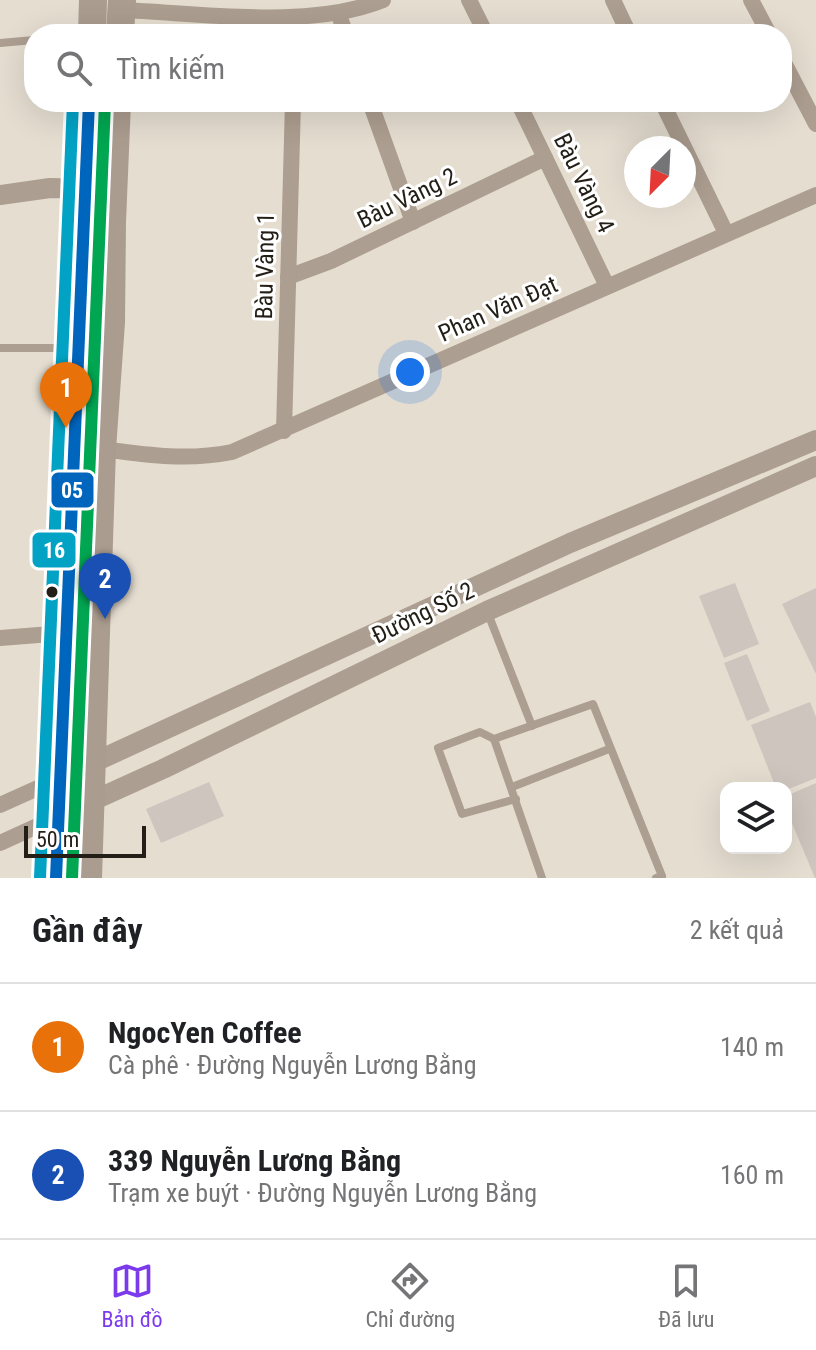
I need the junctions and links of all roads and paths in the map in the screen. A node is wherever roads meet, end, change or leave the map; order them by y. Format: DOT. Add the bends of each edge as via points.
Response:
graph roads {
  1 [pos="93,0"];
  2 [pos="383,0"];
  3 [pos="469,0"];
  4 [pos="613,0"];
  5 [pos="751,0"];
  6 [pos="338,13"];
  7 [pos="121,15"];
  8 [pos="92,24"];
  9 [pos="263,24"];
  10 [pos="302,24"];
  11 [pos="342,24"];
  12 [pos="481,24"];
  13 [pos="624,24"];
  14 [pos="764,24"];
  15 [pos="24,41"];
  16 [pos="0,43"];
  17 [pos="792,78"];
  18 [pos="90,112"];
  19 [pos="115,112"];
  20 [pos="293,112"];
  21 [pos="374,112"];
  22 [pos="523,112"];
  23 [pos="667,112"];
  24 [pos="816,124"];
  25 [pos="545,158"];
  26 [pos="100,189"];
  27 [pos="0,195"];
  28 [pos="816,195"];
  29 [pos="413,222"];
  30 [pos="726,233"];
  31 [pos="288,277"];
  32 [pos="607,286"];
  33 [pos="0,348"];
  34 [pos="80,348"];
  35 [pos="284,431"];
  36 [pos="816,440"];
  37 [pos="102,449"];
  38 [pos="816,466"];
  39 [pos="561,547"];
  40 [pos="571,574"];
  41 [pos="487,611"];
  42 [pos="64,633"];
  43 [pos="0,638"];
  44 [pos="532,726"];
  45 [pos="494,739"];
  46 [pos="609,749"];
  47 [pos="90,765"];
  48 [pos="60,778"];
  49 [pos="512,787"];
  50 [pos="516,799"];
  51 [pos="90,803"];
  52 [pos="0,805"];
  53 [pos="57,817"];
  54 [pos="0,843"];
  55 [pos="56,878"];
  56 [pos="88,878"];
  57 [pos="542,878"];
  58 [pos="656,878"];
  1 -- 8 [label="highway"];
  2 -- 6 [label="street"];
  3 -- 12 [label="street"];
  4 -- 13 [label="street"];
  5 -- 14 [label="street"];
  6 -- 10 [label="street"];
  6 -- 11 [label="street"];
  7 -- 9 [label="street"];
  15 -- 16 [label="lane"];
  17 -- 24 [label="street"];
  18 -- 26 [label="highway"];
  19 -- 26 [label="highway"];
  20 -- 31 [label="street, Bàu Vàng 1"];
  21 -- 29 [label="street"];
  22 -- 25 [label="street, Bàu Vàng 4"];
  23 -- 30 [label="street"];
  25 -- 29 [label="street, Bàu Vàng 2"];
  25 -- 32 [label="street, Bàu Vàng 4"];
  26 -- 27 [label="street"];
  26 -- 34 [label="highway"];
  26 -- 37 [label="highway" via="111,322"];
  28 -- 30 [label="street, Phan Văn Đạt"];
  29 -- 31 [label="street, Bàu Vàng 2"];
  30 -- 32 [label="street, Phan Văn Đạt"];
  31 -- 35 [label="street, Bàu Vàng 1"];
  32 -- 35 [label="street, Phan Văn Đạt"];
  33 -- 34 [label="lane"];
  34 -- 42 [label="highway"];
  35 -- 37 [label="street, Phan Văn Đạt" via="204,458"];
  36 -- 39 [label="street, Đường Số 2"];
  37 -- 47 [label="highway"];
  38 -- 40 [label="street, Đường Số 2"];
  39 -- 40 [label="street"];
  39 -- 47 [label="street, Đường Số 2"];
  40 -- 41 [label="street, Đường Số 2"];
  41 -- 44 [label="lane"];
  41 -- 51 [label="street, Đường Số 2"];
  42 -- 43 [label="street"];
  42 -- 48 [label="highway"];
  44 -- 45 [label="lane"];
  44 -- 46 [label="lane" via="593,704"];
  45 -- 49 [label="lane"];
  45 -- 50 [label="lane" via="480,732 438,748 462,814"];
  46 -- 49 [label="lane"];
  46 -- 58 [label="lane" via="662,876"];
  47 -- 48 [label="street, Đường Số 2"];
  47 -- 51 [label="highway"];
  48 -- 52 [label="street"];
  48 -- 53 [label="highway"];
  49 -- 50 [label="lane"];
  50 -- 57 [label="lane"];
  51 -- 53 [label="street, Đường Số 2"];
  51 -- 56 [label="highway"];
  53 -- 54 [label="street"];
  53 -- 55 [label="highway"];
}
